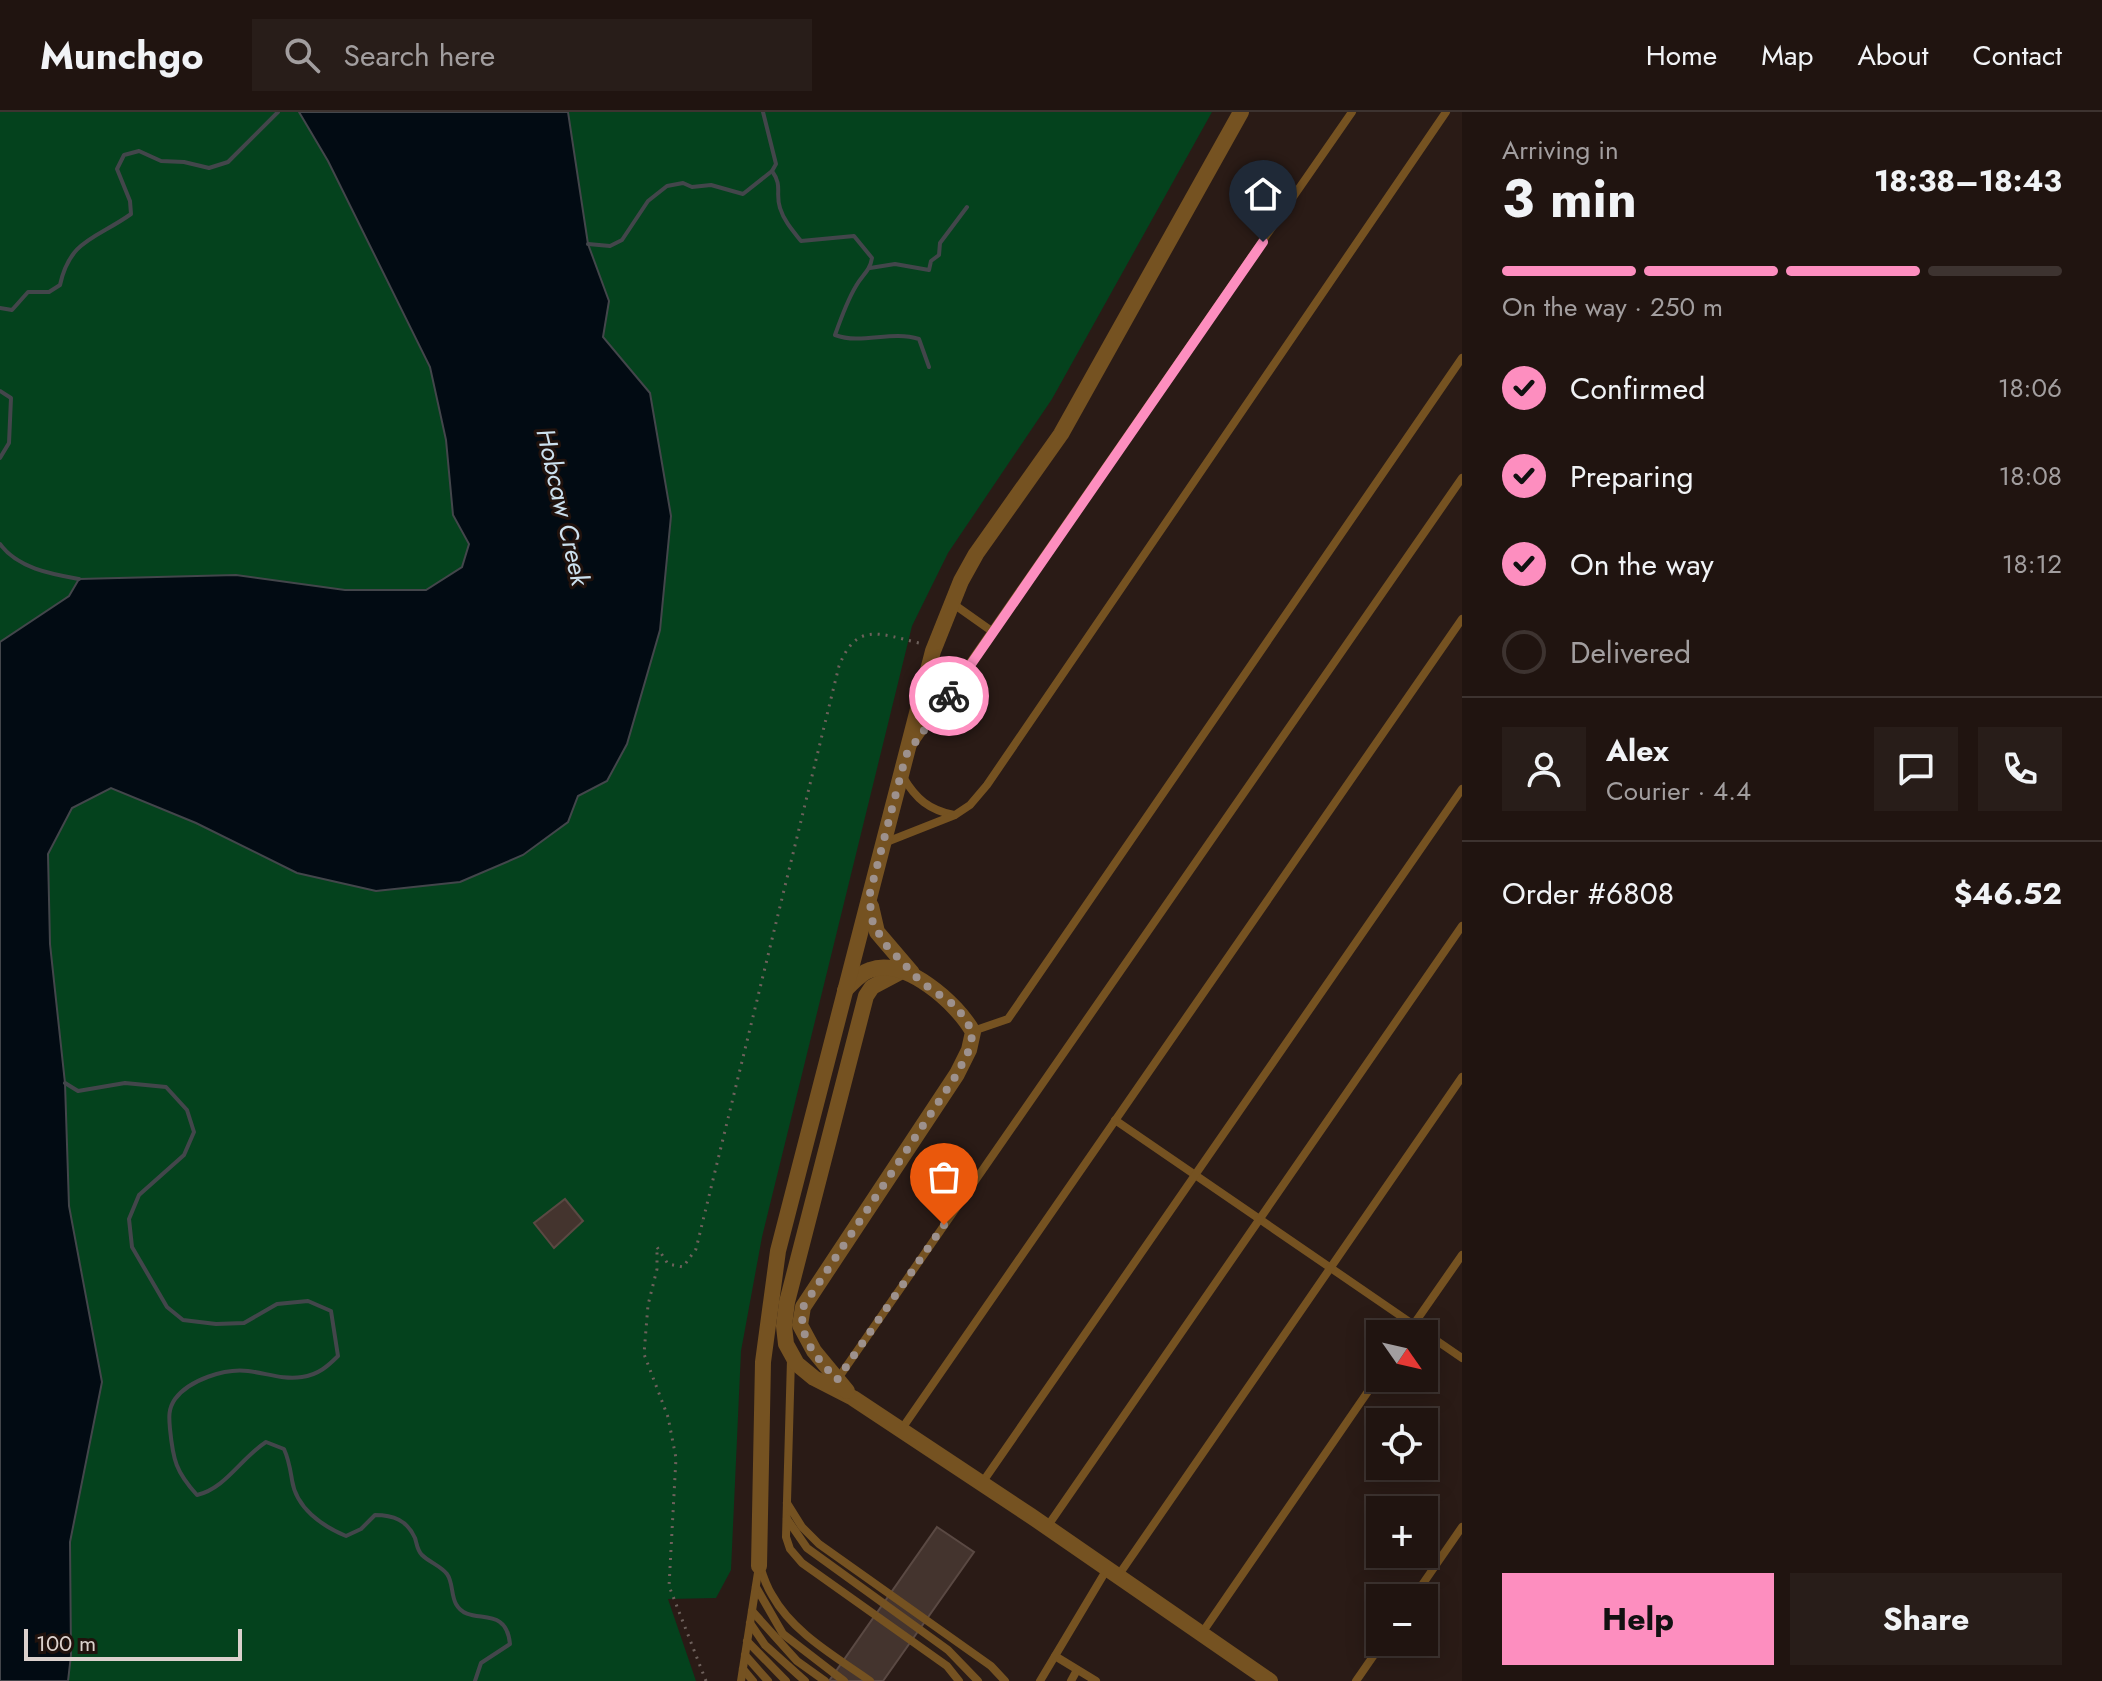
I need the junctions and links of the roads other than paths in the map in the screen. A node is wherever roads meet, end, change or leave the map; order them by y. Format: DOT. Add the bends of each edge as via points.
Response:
graph roads {
  1 [pos="1241,112"];
  2 [pos="1352,112"];
  3 [pos="1446,112"];
  4 [pos="1462,358"];
  5 [pos="1462,478"];
  6 [pos="952,603"];
  7 [pos="1462,619"];
  8 [pos="993,632"];
  9 [pos="906,755"];
  10 [pos="901,774"];
  11 [pos="1462,789"];
  12 [pos="955,815"];
  13 [pos="883,843"];
  14 [pos="869,897"];
  15 [pos="1462,926"];
  16 [pos="904,970"];
  17 [pos="921,982"];
  18 [pos="845,990"];
  19 [pos="973,1032"];
  20 [pos="1462,1077"];
  21 [pos="1115,1120"];
  22 [pos="1195,1175"];
  23 [pos="1259,1219"];
  24 [pos="1462,1255"];
  25 [pos="1330,1268"];
  26 [pos="1407,1320"];
  27 [pos="1417,1320"];
  28 [pos="1438,1342"];
  29 [pos="791,1354"];
  30 [pos="1462,1358"];
  31 [pos="837,1380"];
  32 [pos="1368,1392"];
  33 [pos="853,1398"];
  34 [pos="901,1430"];
  35 [pos="982,1483"];
  36 [pos="787,1503"];
  37 [pos="787,1518"];
  38 [pos="1047,1527"];
  39 [pos="1462,1527"];
  40 [pos="759,1566"];
  41 [pos="1112,1572"];
  42 [pos="1423,1584"];
  43 [pos="756,1587"];
  44 [pos="752,1611"];
  45 [pos="750,1623"];
  46 [pos="1201,1634"];
  47 [pos="747,1641"];
  48 [pos="745,1655"];
  49 [pos="1055,1656"];
  50 [pos="1373,1656"];
  51 [pos="743,1669"];
  52 [pos="1077,1670"];
  53 [pos="741,1681"];
  54 [pos="753,1681"];
  55 [pos="768,1681"];
  56 [pos="786,1681"];
  57 [pos="805,1681"];
  58 [pos="825,1681"];
  59 [pos="844,1681"];
  60 [pos="870,1681"];
  61 [pos="959,1681"];
  62 [pos="978,1681"];
  63 [pos="1005,1681"];
  64 [pos="1040,1681"];
  65 [pos="1071,1681"];
  66 [pos="1096,1681"];
  67 [pos="1270,1681"];
  68 [pos="1356,1681"];
  1 -- 6 [label="street" via="1077,408 976,554"];
  2 -- 8 [label="lane"];
  3 -- 12 [label="lane" via="987,785"];
  4 -- 19 [label="lane" via="1008,1019"];
  5 -- 31 [label="lane"];
  6 -- 8 [label="lane"];
  6 -- 9 [label="street"];
  7 -- 21 [label="lane"];
  8 -- 9 [label="lane"];
  9 -- 10 [label="street"];
  10 -- 12 [label="lane" via="935,811"];
  10 -- 13 [label="street"];
  11 -- 22 [label="lane"];
  12 -- 13 [label="lane"];
  13 -- 14 [label="street"];
  14 -- 17 [label="street" via="877,932"];
  14 -- 18 [label="street"];
  15 -- 23 [label="lane"];
  16 -- 17 [label="street"];
  16 -- 18 [label="street" via="873,968"];
  16 -- 29 [label="street" via="872,987 866,996 787,1302 784,1326"];
  17 -- 19 [label="street" via="957,1007"];
  18 -- 40 [label="street" via="778,1251 763,1362"];
  19 -- 31 [label="street" via="957,1074 803,1307 800,1325"];
  20 -- 25 [label="lane"];
  21 -- 22 [label="lane"];
  21 -- 34 [label="lane"];
  22 -- 23 [label="lane"];
  22 -- 35 [label="lane"];
  23 -- 25 [label="lane"];
  23 -- 38 [label="lane"];
  24 -- 27 [label="lane"];
  25 -- 26 [label="lane"];
  25 -- 41 [label="lane"];
  28 -- 30 [label="lane"];
  29 -- 33 [label="street" via="814,1378"];
  29 -- 36 [label="lane"];
  31 -- 33 [label="street"];
  32 -- 46 [label="lane"];
  33 -- 34 [label="street"];
  34 -- 35 [label="street"];
  35 -- 38 [label="street"];
  36 -- 37 [label="lane"];
  36 -- 63 [label="lane" via="819,1544"];
  37 -- 61 [label="lane" via="786,1537 802,1563 947,1666"];
  37 -- 62 [label="lane" via="807,1548 948,1650"];
  38 -- 41 [label="street"];
  39 -- 42 [label="lane"];
  40 -- 43 [label="lane"];
  40 -- 60 [label="lane" via="791,1620"];
  41 -- 46 [label="street"];
  41 -- 49 [label="lane"];
  43 -- 44 [label="lane"];
  43 -- 59 [label="lane" via="783,1634"];
  44 -- 45 [label="lane"];
  44 -- 58 [label="lane" via="788,1652"];
  45 -- 47 [label="lane"];
  45 -- 57 [label="lane" via="765,1645"];
  46 -- 67 [label="street"];
  47 -- 48 [label="lane"];
  47 -- 56 [label="lane"];
  48 -- 51 [label="lane"];
  48 -- 55 [label="lane"];
  49 -- 52 [label="lane"];
  49 -- 64 [label="lane"];
  50 -- 68 [label="lane"];
  51 -- 53 [label="lane"];
  51 -- 54 [label="lane"];
  52 -- 65 [label="lane"];
  52 -- 66 [label="lane"];
}
